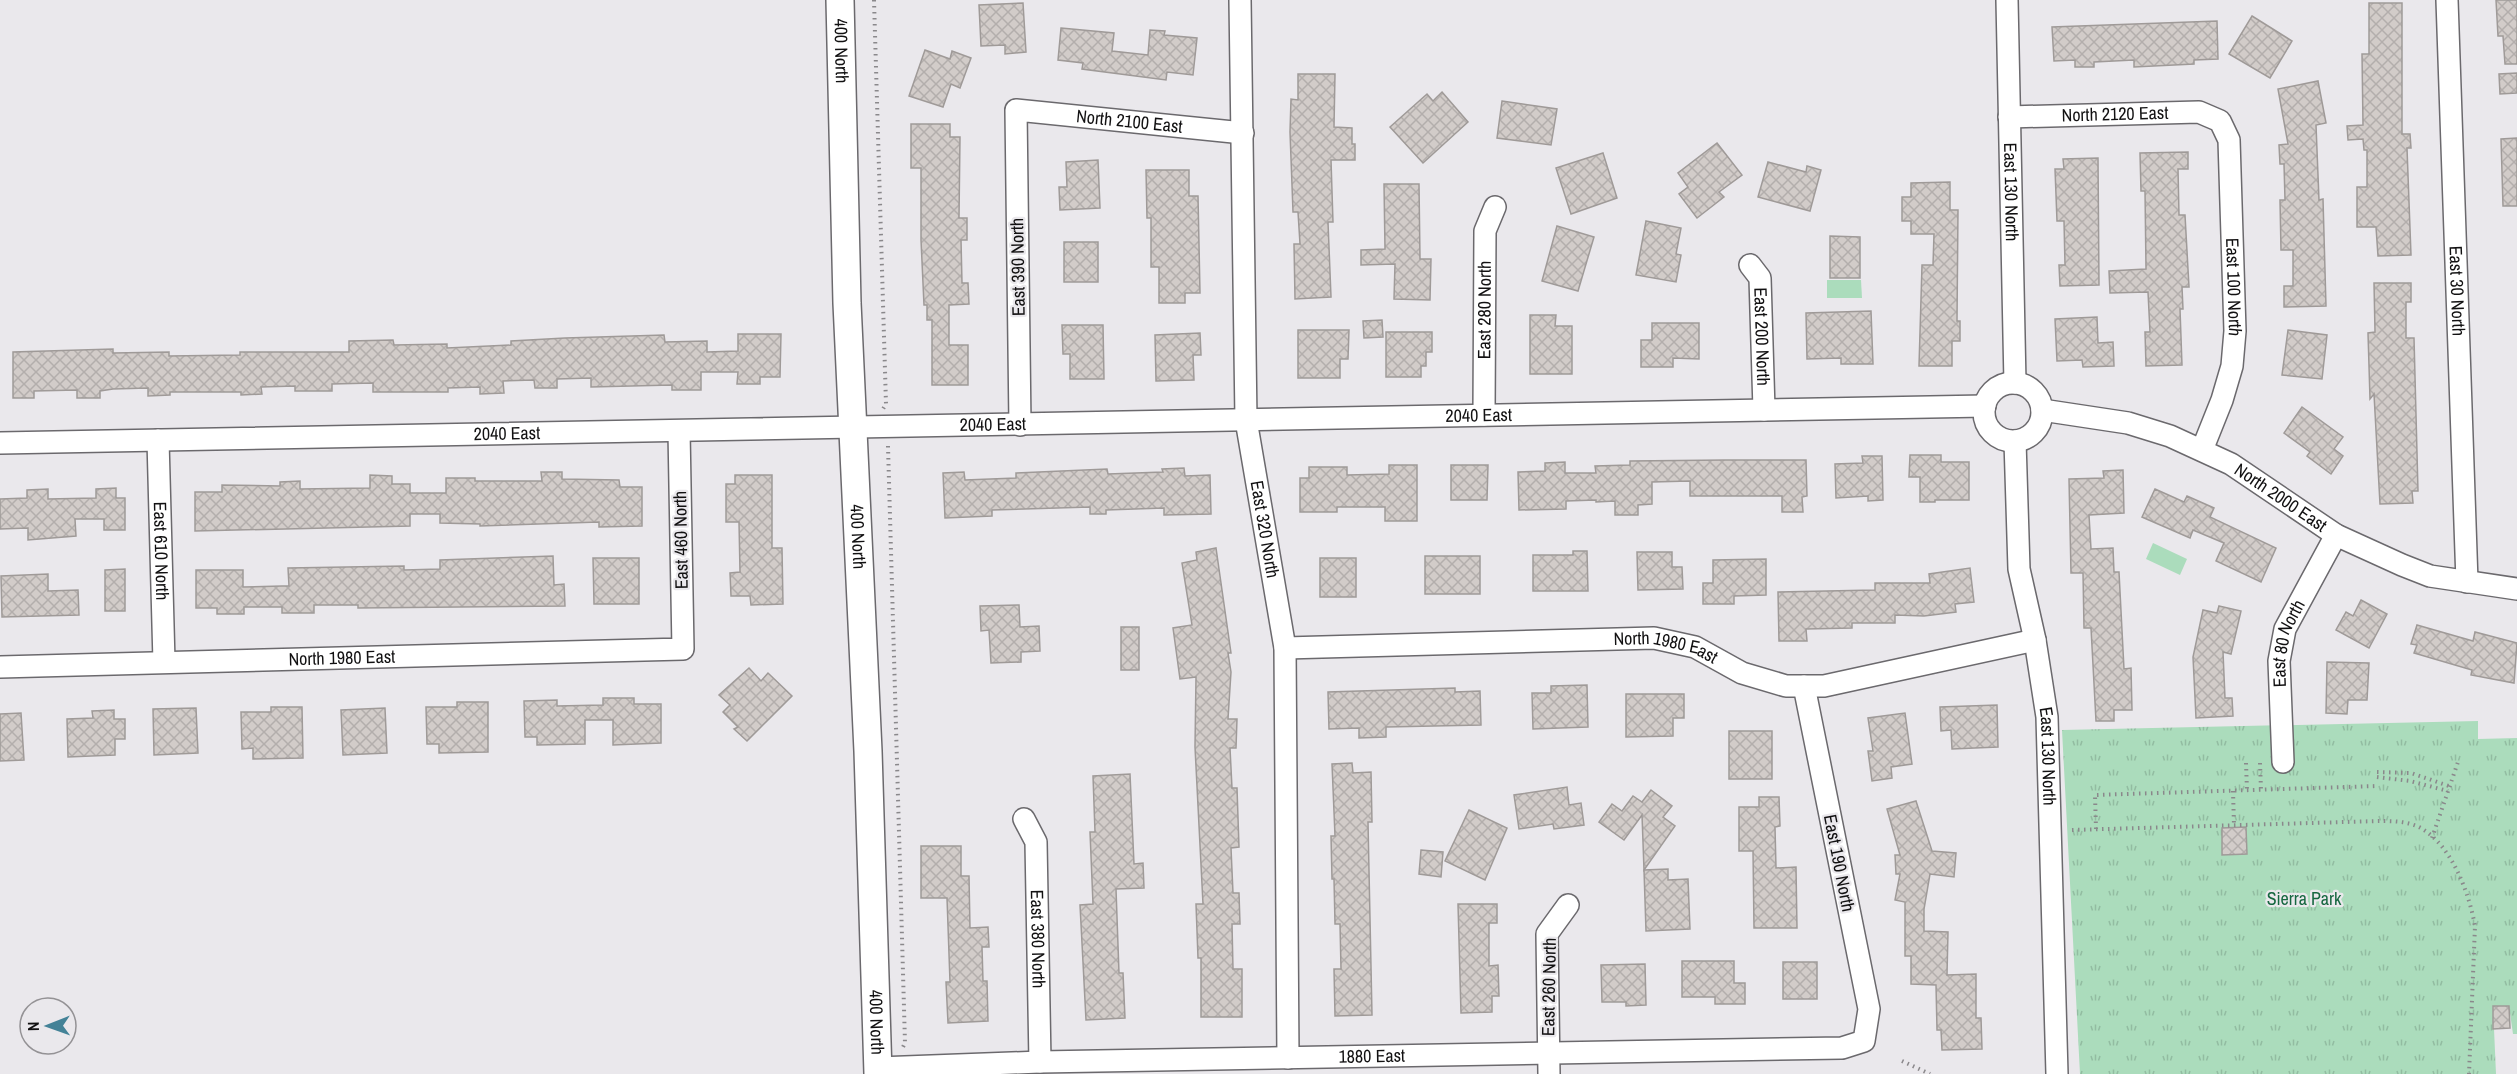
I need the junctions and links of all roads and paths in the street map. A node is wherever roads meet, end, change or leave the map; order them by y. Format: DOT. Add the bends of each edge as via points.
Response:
graph roads {
  1 [pos="840,0"];
  2 [pos="874,0"];
  3 [pos="1240,0"];
  4 [pos="2007,0"];
  5 [pos="2447,0"];
  6 [pos="1016,110"];
  7 [pos="2009,117"];
  8 [pos="2220,121"];
  9 [pos="1243,133"];
  10 [pos="1495,207"];
  11 [pos="1750,265"];
  12 [pos="2015,383"];
  13 [pos="1985,406"];
  14 [pos="883,407"];
  15 [pos="1764,410"];
  16 [pos="2042,410"];
  17 [pos="1484,415"];
  18 [pos="1246,420"];
  19 [pos="1020,424"];
  20 [pos="854,428"];
  21 [pos="679,431"];
  22 [pos="158,440"];
  23 [pos="2015,441"];
  24 [pos="0,443"];
  25 [pos="888,449"];
  26 [pos="2202,450"];
  27 [pos="2336,536"];
  28 [pos="2467,582"];
  29 [pos="2517,589"];
  30 [pos="2035,640"];
  31 [pos="1285,648"];
  32 [pos="683,649"];
  33 [pos="164,662"];
  34 [pos="0,667"];
  35 [pos="1804,686"];
  36 [pos="2458,759"];
  37 [pos="2283,762"];
  38 [pos="2246,763"];
  39 [pos="2260,763"];
  40 [pos="2377,772"];
  41 [pos="2377,777"];
  42 [pos="2377,786"];
  43 [pos="2448,789"];
  44 [pos="2247,790"];
  45 [pos="2261,790"];
  46 [pos="2233,791"];
  47 [pos="1024,819"];
  48 [pos="2234,825"];
  49 [pos="2096,829"];
  50 [pos="2072,830"];
  51 [pos="2432,838"];
  52 [pos="1568,904"];
  53 [pos="1864,1041"];
  54 [pos="902,1046"];
  55 [pos="1288,1058"];
  56 [pos="1902,1061"];
  57 [pos="1040,1062"];
  58 [pos="1549,1064"];
  59 [pos="878,1071"];
  60 [pos="1930,1074"];
  61 [pos="2057,1074"];
  62 [pos="2469,1074"];
  1 -- 20 [label="main road, 400 North"];
  2 -- 14 [label="path" via="886,404"];
  3 -- 9 [label="street, East 320 North"];
  4 -- 7 [label="street, East 130 North"];
  5 -- 28 [label="street, East 30 North"];
  6 -- 9 [label="street, North 2100 East"];
  6 -- 19 [label="street, East 390 North"];
  7 -- 8 [label="street, North 2120 East" via="2199,112"];
  7 -- 12 [label="street, East 130 North"];
  8 -- 26 [label="street, East 100 North" via="2229,140 2235,331 2228,377"];
  9 -- 18 [label="street, East 320 North"];
  10 -- 17 [label="street, East 280 North" via="1485,231"];
  11 -- 15 [label="street, East 200 North" via="1760,278"];
  12 -- 13 [label="street" via="1999,387"];
  12 -- 16 [label="street" via="2036,394"];
  13 -- 15 [label="street, 2040 East"];
  13 -- 23 [label="street" via="1992,431"];
  15 -- 17 [label="street, 2040 East"];
  16 -- 23 [label="street" via="2038,428"];
  16 -- 26 [label="street, North 2000 East" via="2128,423"];
  17 -- 18 [label="street, 2040 East"];
  18 -- 19 [label="street, 2040 East"];
  18 -- 31 [label="street, East 320 North"];
  19 -- 20 [label="street, 2040 East"];
  20 -- 21 [label="street, 2040 East"];
  20 -- 59 [label="main road, 400 North"];
  21 -- 22 [label="street, 2040 East"];
  21 -- 32 [label="street, East 460 North"];
  22 -- 24 [label="street, 2040 East"];
  22 -- 33 [label="street, East 610 North"];
  23 -- 30 [label="street, East 130 North" via="2019,569"];
  25 -- 54 [label="path" via="905,1043"];
  26 -- 27 [label="street, North 2000 East" via="2231,464"];
  27 -- 28 [label="street, North 2000 East" via="2430,576"];
  27 -- 37 [label="street, East 80 North" via="2285,629 2279,662"];
  28 -- 29 [label="street, North 2000 East"];
  30 -- 35 [label="street, North 1980 East" via="1824,686"];
  30 -- 61 [label="street, East 130 North" via="2047,717"];
  31 -- 35 [label="street, North 1980 East" via="1654,638 1695,647 1742,673 1785,686"];
  31 -- 55 [label="street, East 320 North"];
  32 -- 33 [label="street, North 1980 East"];
  33 -- 34 [label="street, North 1980 East"];
  35 -- 53 [label="street, East 190 North" via="1869,1009"];
  36 -- 43 [label="path"];
  38 -- 44 [label="path"];
  39 -- 45 [label="path"];
  40 -- 43 [label="path" via="2411,773"];
  41 -- 43 [label="path"];
  42 -- 45 [label="path"];
  43 -- 51 [label="path"];
  44 -- 45 [label="path"];
  44 -- 46 [label="path"];
  46 -- 48 [label="path"];
  46 -- 49 [label="path" via="2095,795"];
  47 -- 57 [label="street, East 380 North" via="1036,842"];
  48 -- 49 [label="path"];
  48 -- 51 [label="path" via="2392,821 2424,830"];
  49 -- 50 [label="path"];
  51 -- 62 [label="path" via="2454,866 2475,926"];
  52 -- 58 [label="street, East 260 North" via="1547,934"];
  53 -- 58 [label="street, 1880 East" via="1842,1048"];
  55 -- 57 [label="street, 1880 East"];
  55 -- 58 [label="street, 1880 East"];
  56 -- 60 [label="path"];
  57 -- 59 [label="street, 1880 East"];
}
